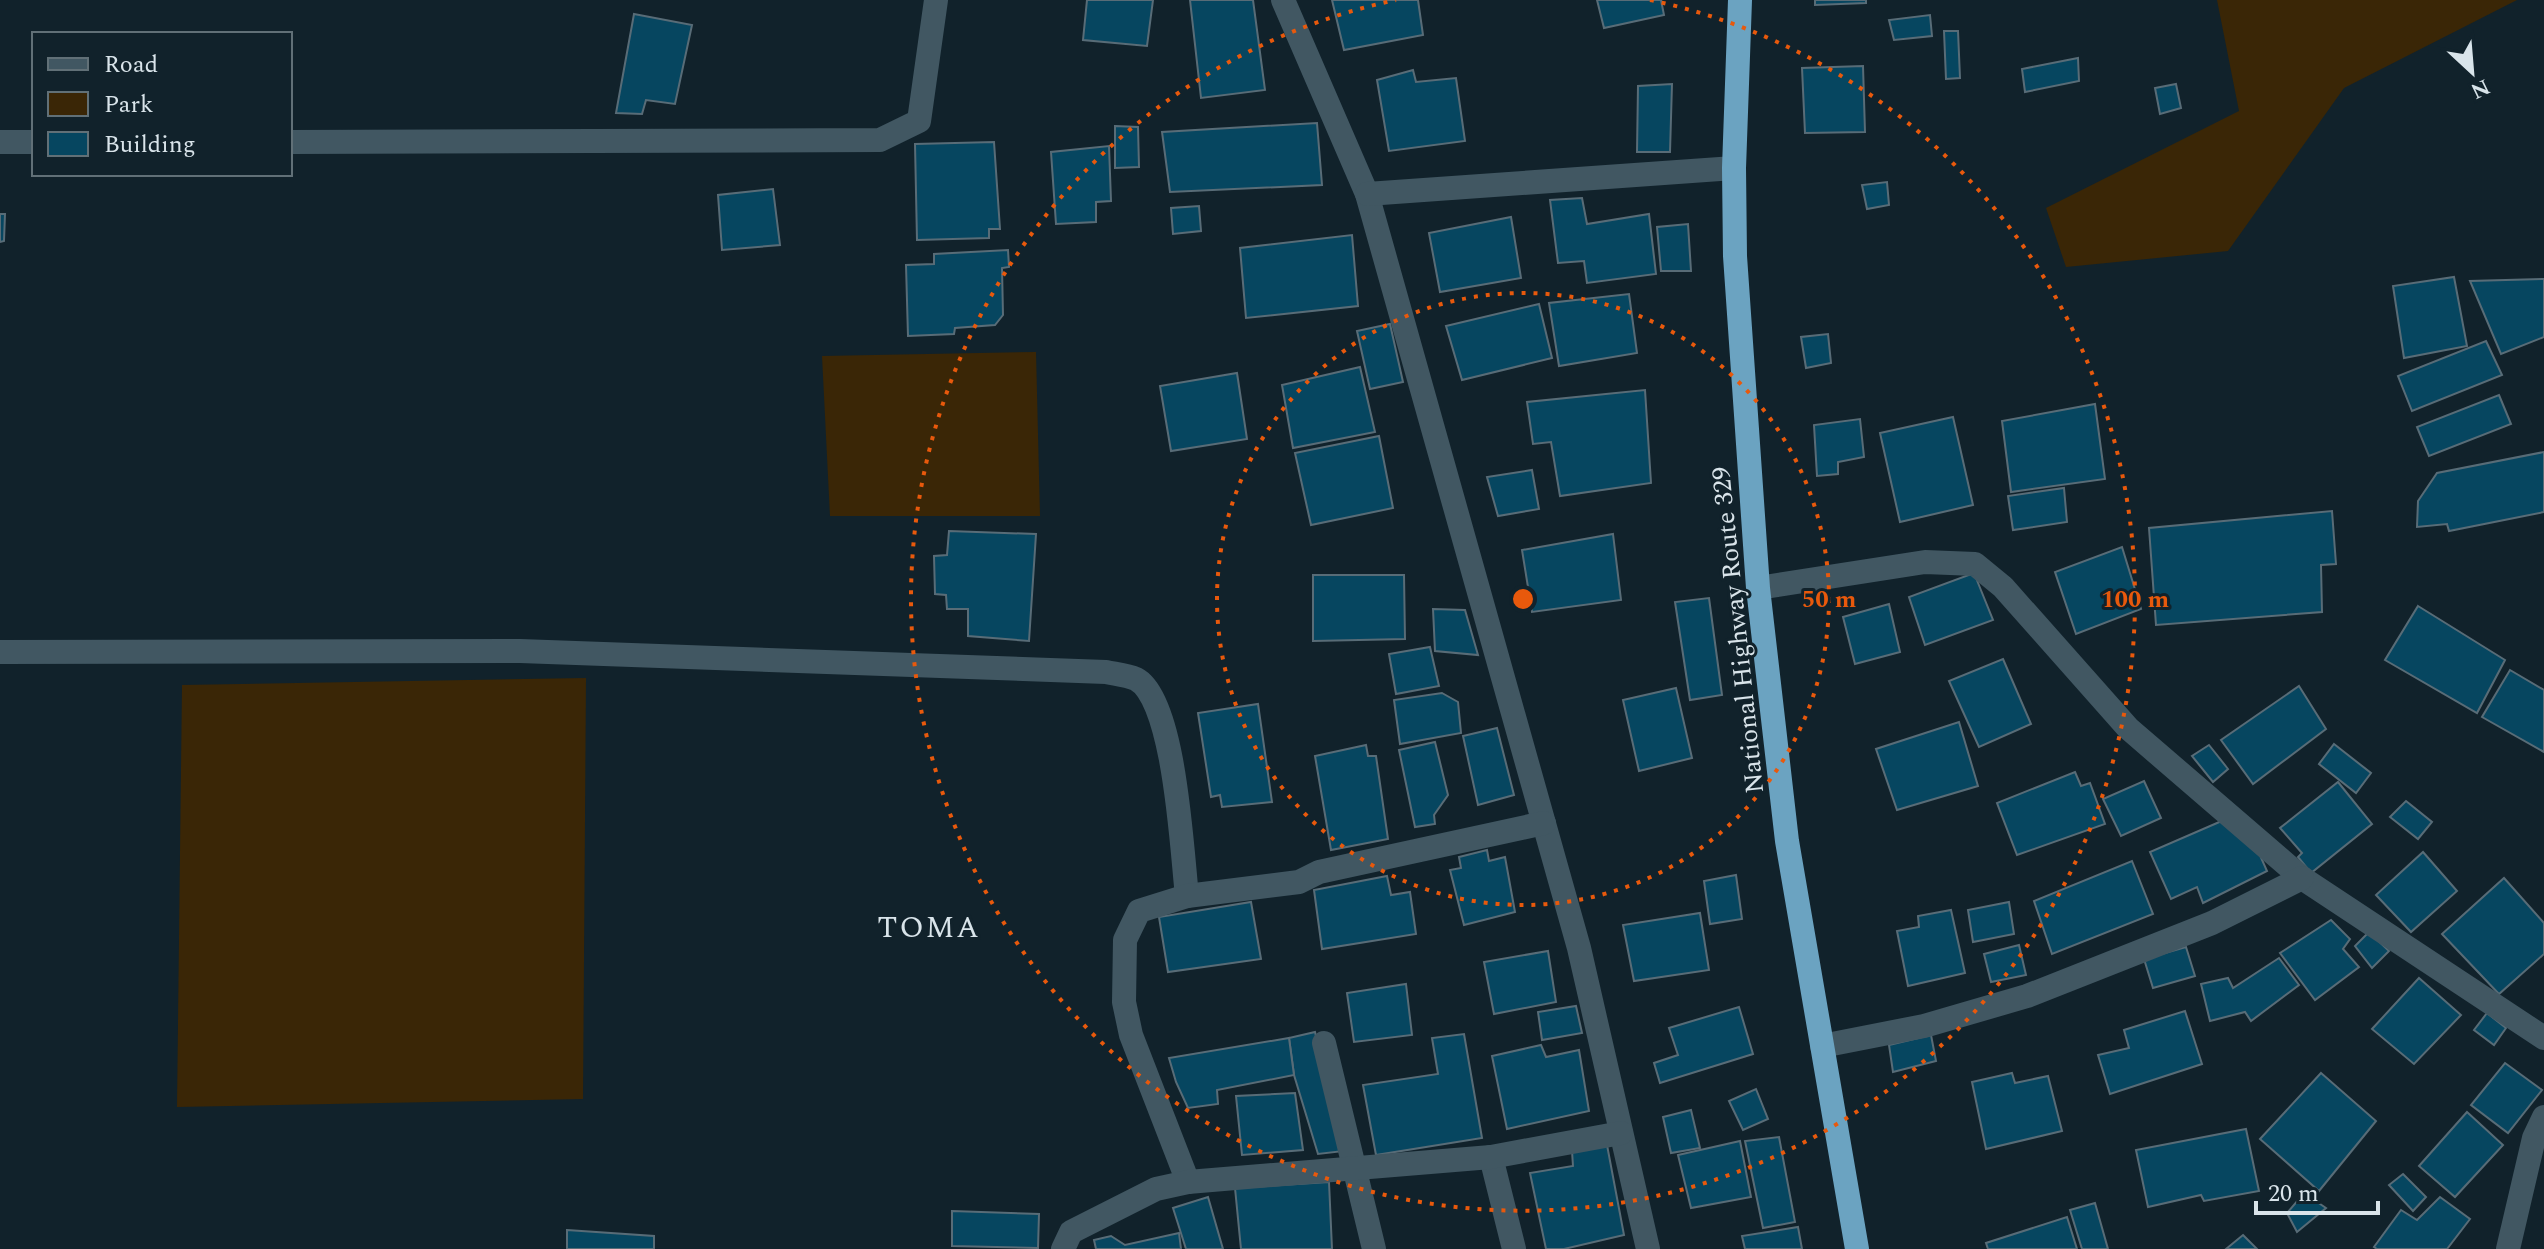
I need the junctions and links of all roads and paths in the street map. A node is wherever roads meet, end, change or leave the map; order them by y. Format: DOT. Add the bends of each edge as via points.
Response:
graph roads {
  1 [pos="936,0"];
  2 [pos="1283,0"];
  3 [pos="1740,0"];
  4 [pos="0,142"];
  5 [pos="32,142"];
  6 [pos="292,142"];
  7 [pos="1734,168"];
  8 [pos="1367,194"];
  9 [pos="1758,588"];
  10 [pos="0,652"];
  11 [pos="1544,823"];
  12 [pos="2302,878"];
  13 [pos="1187,896"];
  14 [pos="2544,1038"];
  15 [pos="1324,1043"];
  16 [pos="1822,1046"];
  17 [pos="2544,1117"];
  18 [pos="1621,1133"];
  19 [pos="1491,1157"];
  20 [pos="1356,1168"];
  21 [pos="1188,1182"];
  22 [pos="1063,1249"];
  23 [pos="1374,1249"];
  24 [pos="1514,1249"];
  25 [pos="1648,1249"];
  26 [pos="1857,1249"];
  27 [pos="2508,1249"];
  1 -- 6 [label="street" via="919,121 880,140"];
  2 -- 8 [label="street"];
  3 -- 7 [label="highway, National Highway Route 329"];
  4 -- 5 [label="street"];
  7 -- 8 [label="street"];
  7 -- 9 [label="highway, National Highway Route 329" via="1735,256"];
  8 -- 11 [label="street"];
  9 -- 12 [label="street" via="1925,562 1975,564 2003,587 2128,728"];
  9 -- 16 [label="highway, National Highway Route 329" via="1787,841"];
  10 -- 13 [label="street" via="520,651 1106,672 1137,679 1153,698 1163,724"];
  11 -- 13 [label="street" via="1319,872 1299,882"];
  11 -- 18 [label="street"];
  12 -- 14 [label="street"];
  12 -- 16 [label="street" via="2212,923 2027,996 1924,1026"];
  13 -- 21 [label="street" via="1139,911 1125,940 1124,1002 1131,1035"];
  15 -- 20 [label="street"];
  16 -- 26 [label="highway, National Highway Route 329"];
  17 -- 27 [label="street" via="2534,1138"];
  18 -- 19 [label="street"];
  18 -- 25 [label="street"];
  19 -- 20 [label="street"];
  19 -- 24 [label="street"];
  20 -- 21 [label="street"];
  20 -- 23 [label="street"];
  21 -- 22 [label="street" via="1156,1189 1071,1232"];
}
